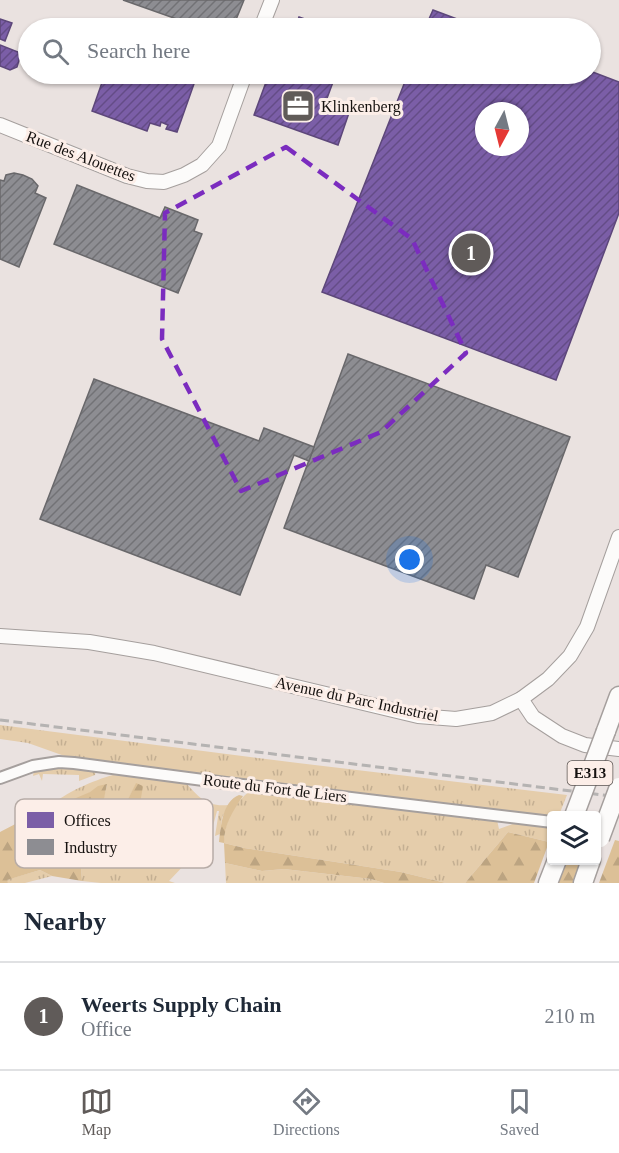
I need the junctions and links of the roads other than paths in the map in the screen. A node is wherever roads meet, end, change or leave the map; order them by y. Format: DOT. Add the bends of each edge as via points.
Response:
graph roads {
  1 [pos="272,0"];
  2 [pos="265,18"];
  3 [pos="241,84"];
  4 [pos="0,125"];
  5 [pos="619,537"];
  6 [pos="0,636"];
  7 [pos="619,696"];
  8 [pos="521,699"];
  9 [pos="619,749"];
  10 [pos="0,778"];
  11 [pos="619,787"];
  12 [pos="576,811"];
  13 [pos="547,821"];
  14 [pos="619,829"];
  15 [pos="601,830"];
  16 [pos="601,836"];
  17 [pos="555,865"];
  18 [pos="590,865"];
  19 [pos="548,883"];
  20 [pos="583,883"];
  1 -- 2 [label="street"];
  3 -- 4 [label="street, Rue des Alouettes" via="219,146 202,165 164,182 127,176"];
  5 -- 8 [label="street, Avenue du Parc Industriel" via="587,627 570,656"];
  6 -- 8 [label="street, Avenue du Parc Industriel" via="89,642 154,653 418,716 456,719 492,713"];
  7 -- 12 [label="highway, E313, bridge"];
  8 -- 9 [label="street" via="533,717 562,736 585,745"];
  10 -- 13 [label="street, Route du Fort de Liers" via="33,765 74,763"];
  11 -- 15 [label="highway, E313, bridge"];
  14 -- 16 [label="street"];
  17 -- 19 [label="highway"];
  18 -- 20 [label="highway"];
}
